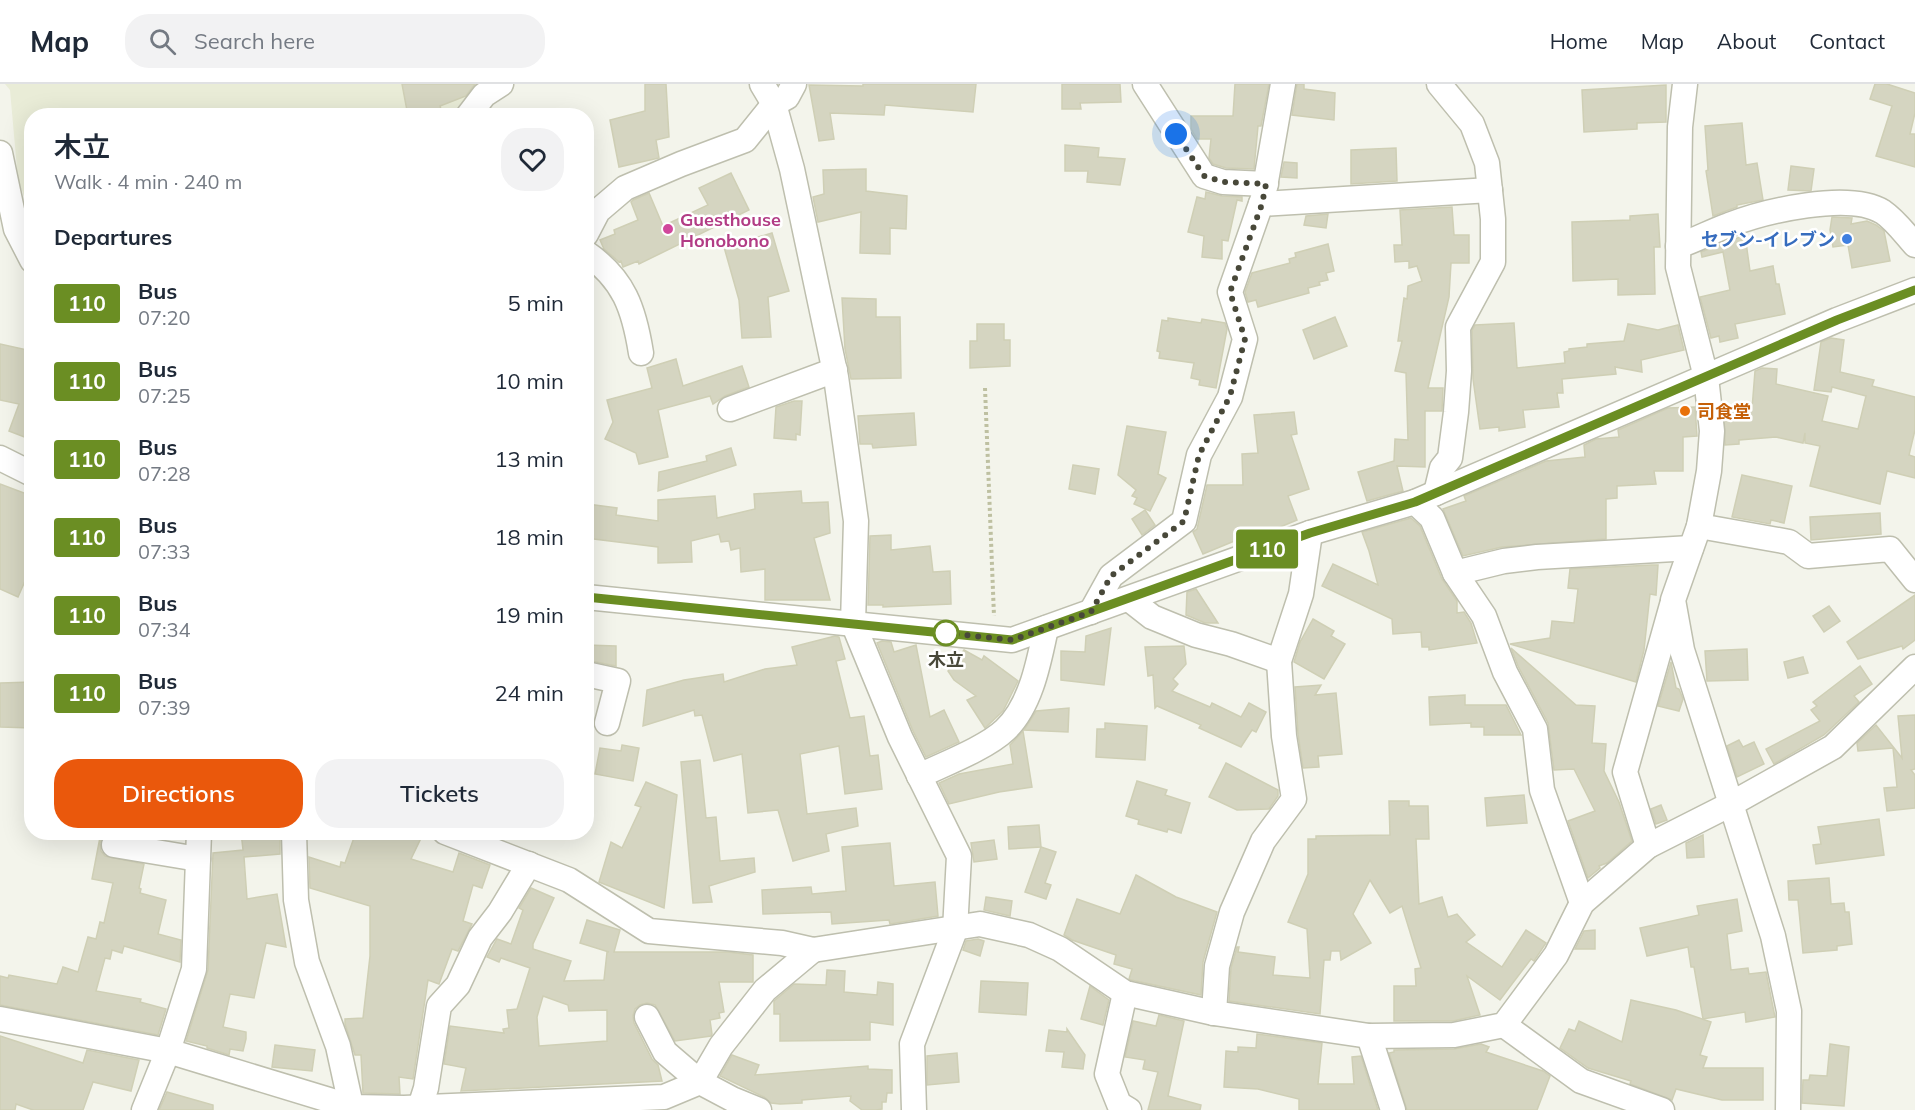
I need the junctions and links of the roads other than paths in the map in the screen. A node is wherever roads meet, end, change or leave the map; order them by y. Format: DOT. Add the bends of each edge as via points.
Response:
graph roads {
  1 [pos="501,84"];
  2 [pos="794,84"];
  3 [pos="1145,84"];
  4 [pos="1283,84"];
  5 [pos="1439,84"];
  6 [pos="1685,84"];
  7 [pos="768,94"];
  8 [pos="474,108"];
  9 [pos="0,153"];
  10 [pos="1490,190"];
  11 [pos="1264,194"];
  12 [pos="594,219"];
  13 [pos="24,244"];
  14 [pos="1915,245"];
  15 [pos="1678,246"];
  16 [pos="594,258"];
  17 [pos="1915,290"];
  18 [pos="641,352"];
  19 [pos="835,370"];
  20 [pos="1706,376"];
  21 [pos="730,409"];
  22 [pos="0,458"];
  23 [pos="24,470"];
  24 [pos="1425,497"];
  25 [pos="1699,526"];
  26 [pos="1310,533"];
  27 [pos="1691,548"];
  28 [pos="1455,573"];
  29 [pos="1915,580"];
  30 [pos="594,598"];
  31 [pos="1129,599"];
  32 [pos="1673,600"];
  33 [pos="1091,612"];
  34 [pos="853,623"];
  35 [pos="1046,628"];
  36 [pos="1279,661"];
  37 [pos="1915,667"];
  38 [pos="594,676"];
  39 [pos="1906,686"];
  40 [pos="608,723"];
  41 [pos="919,776"];
  42 [pos="1731,804"];
  43 [pos="199,840"];
  44 [pos="294,840"];
  45 [pos="466,840"];
  46 [pos="114,845"];
  47 [pos="1648,846"];
  48 [pos="198,859"];
  49 [pos="529,864"];
  50 [pos="1582,903"];
  51 [pos="955,930"];
  52 [pos="813,950"];
  53 [pos="1125,993"];
  54 [pos="1214,1013"];
  55 [pos="647,1017"];
  56 [pos="0,1018"];
  57 [pos="1504,1025"];
  58 [pos="1368,1036"];
  59 [pos="168,1052"];
  60 [pos="700,1082"];
  61 [pos="420,1107"];
  62 [pos="352,1109"];
  63 [pos="144,1110"];
  64 [pos="759,1110"];
  65 [pos="914,1110"];
  66 [pos="1129,1110"];
  67 [pos="1393,1110"];
  68 [pos="1662,1110"];
  69 [pos="1788,1110"];
  1 -- 8 [label="street" via="484,95"];
  2 -- 7 [label="street" via="787,97"];
  3 -- 11 [label="street" via="1204,176"];
  4 -- 11 [label="street"];
  5 -- 10 [label="street" via="1472,124 1487,163"];
  6 -- 15 [label="street" via="1680,127"];
  7 -- 12 [label="street" via="745,140 626,188"];
  7 -- 19 [label="street" via="792,169"];
  9 -- 13 [label="street" via="16,229"];
  10 -- 11 [label="street"];
  10 -- 24 [label="street" via="1493,262 1458,327 1459,371 1450,458"];
  11 -- 33 [label="street" via="1230,292 1245,339 1230,396 1199,455 1184,521 1111,576"];
  14 -- 15 [label="street" via="1881,211 1848,203 1755,216"];
  15 -- 20 [label="street" via="1678,267"];
  16 -- 18 [label="street" via="624,292"];
  17 -- 20 [label="street"];
  19 -- 21 [label="street"];
  19 -- 34 [label="street" via="856,521"];
  20 -- 24 [label="street"];
  20 -- 25 [label="street" via="1712,431"];
  22 -- 23 [label="street"];
  24 -- 26 [label="street"];
  24 -- 28 [label="street"];
  25 -- 27 [label="street"];
  25 -- 29 [label="street" via="1789,542 1808,556 1890,549"];
  26 -- 31 [label="street"];
  26 -- 36 [label="street" via="1301,594"];
  27 -- 28 [label="street" via="1537,557"];
  27 -- 32 [label="street"];
  28 -- 50 [label="street" via="1484,616 1505,672 1534,729 1542,790"];
  30 -- 34 [label="street"];
  31 -- 33 [label="street"];
  31 -- 36 [label="street" via="1152,617"];
  32 -- 42 [label="street" via="1682,650"];
  32 -- 47 [label="street" via="1625,772"];
  33 -- 35 [label="street"];
  34 -- 35 [label="street" via="1012,640"];
  34 -- 41 [label="street"];
  35 -- 41 [label="street" via="1035,680 1006,730"];
  36 -- 54 [label="street" via="1284,736 1294,799 1263,841 1232,912 1217,966"];
  37 -- 39 [label="street"];
  38 -- 40 [label="street" via="618,681"];
  39 -- 42 [label="street" via="1833,747"];
  41 -- 51 [label="street" via="960,856"];
  42 -- 47 [label="street"];
  42 -- 69 [label="street" via="1773,936 1789,1011"];
  43 -- 48 [label="street"];
  44 -- 62 [label="street" via="297,900 307,962 338,1046"];
  45 -- 49 [label="street"];
  46 -- 48 [label="street"];
  47 -- 50 [label="street"];
  48 -- 59 [label="street" via="194,969"];
  49 -- 52 [label="street" via="569,880 649,931 782,943"];
  49 -- 61 [label="street" via="480,938 458,985 439,1006"];
  50 -- 57 [label="street" via="1556,955"];
  51 -- 52 [label="street"];
  51 -- 53 [label="street" via="980,924 1029,935 1060,949"];
  51 -- 65 [label="street" via="912,1044"];
  52 -- 60 [label="street" via="765,990 721,1046"];
  53 -- 54 [label="street"];
  53 -- 66 [label="street" via="1107,1074 1119,1104"];
  54 -- 58 [label="street"];
  55 -- 60 [label="street" via="665,1052"];
  56 -- 59 [label="street"];
  57 -- 58 [label="street" via="1454,1035"];
  57 -- 68 [label="street" via="1581,1082"];
  58 -- 67 [label="street"];
  59 -- 62 [label="street"];
  59 -- 63 [label="street"];
  60 -- 61 [label="street" via="664,1097"];
  60 -- 64 [label="street"];
  61 -- 62 [label="street"];
}
